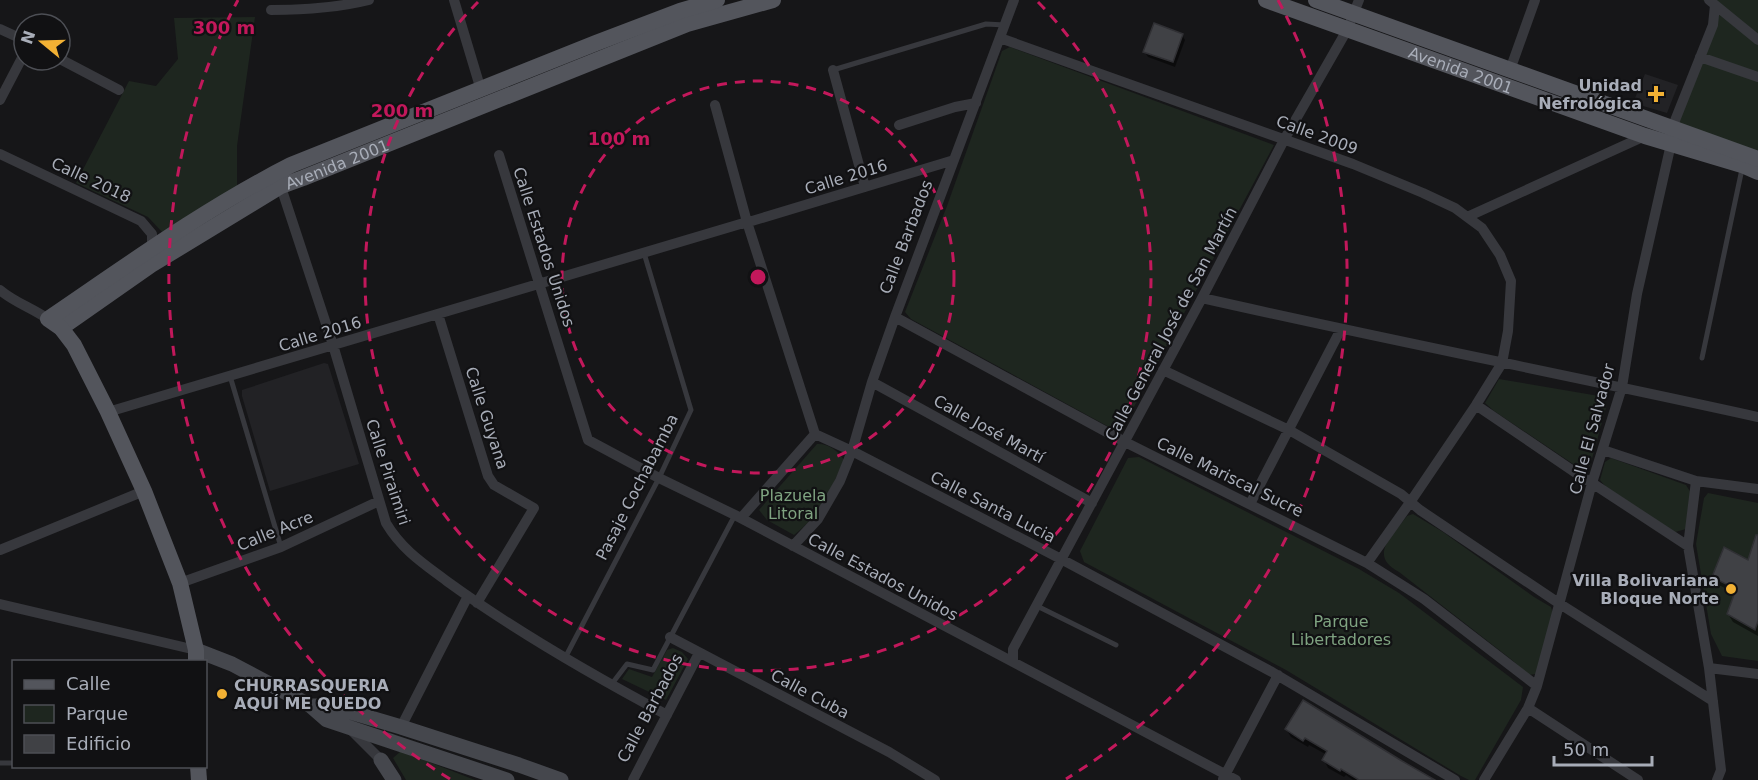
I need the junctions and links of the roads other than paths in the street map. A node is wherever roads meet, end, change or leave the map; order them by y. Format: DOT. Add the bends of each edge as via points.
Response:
graph roads {
  1 [pos="369,0"];
  2 [pos="454,0"];
  3 [pos="717,0"];
  4 [pos="773,0"];
  5 [pos="1014,0"];
  6 [pos="1266,0"];
  7 [pos="1316,0"];
  8 [pos="1535,0"];
  9 [pos="1712,3"];
  10 [pos="678,6"];
  11 [pos="1356,7"];
  12 [pos="271,10"];
  13 [pos="1005,25"];
  14 [pos="1347,30"];
  15 [pos="1000,38"];
  16 [pos="1758,40"];
  17 [pos="1700,57"];
  18 [pos="72,65"];
  19 [pos="833,70"];
  20 [pos="1509,70"];
  21 [pos="15,72"];
  22 [pos="1758,77"];
  23 [pos="119,90"];
  24 [pos="481,90"];
  25 [pos="0,100"];
  26 [pos="976,103"];
  27 [pos="715,105"];
  28 [pos="899,125"];
  29 [pos="1645,136"];
  30 [pos="1671,136"];
  31 [pos="1284,140"];
  32 [pos="0,154"];
  33 [pos="499,155"];
  34 [pos="1758,159"];
  35 [pos="954,160"];
  36 [pos="1742,165"];
  37 [pos="1758,172"];
  38 [pos="278,179"];
  39 [pos="865,187"];
  40 [pos="1467,217"];
  41 [pos="747,222"];
  42 [pos="735,226"];
  43 [pos="644,253"];
  44 [pos="152,256"];
  45 [pos="540,283"];
  46 [pos="0,290"];
  47 [pos="1202,298"];
  48 [pos="5,302"];
  49 [pos="438,314"];
  50 [pos="895,317"];
  51 [pos="54,324"];
  52 [pos="1341,329"];
  53 [pos="333,345"];
  54 [pos="1702,358"];
  55 [pos="1502,363"];
  56 [pos="1164,370"];
  57 [pos="230,376"];
  58 [pos="872,382"];
  59 [pos="1622,387"];
  60 [pos="1476,405"];
  61 [pos="108,412"];
  62 [pos="1758,417"];
  63 [pos="1289,430"];
  64 [pos="815,434"];
  65 [pos="1125,442"];
  66 [pos="1603,450"];
  67 [pos="852,451"];
  68 [pos="659,478"];
  69 [pos="1696,481"];
  70 [pos="1592,483"];
  71 [pos="1758,489"];
  72 [pos="144,491"];
  73 [pos="380,501"];
  74 [pos="1411,501"];
  75 [pos="1092,503"];
  76 [pos="1250,504"];
  77 [pos="738,517"];
  78 [pos="793,546"];
  79 [pos="1688,546"];
  80 [pos="281,547"];
  81 [pos="0,550"];
  82 [pos="1062,560"];
  83 [pos="1367,563"];
  84 [pos="180,583"];
  85 [pos="473,600"];
  86 [pos="1560,603"];
  87 [pos="0,604"];
  88 [pos="1037,606"];
  89 [pos="670,637"];
  90 [pos="1116,645"];
  91 [pos="699,653"];
  92 [pos="196,656"];
  93 [pos="565,658"];
  94 [pos="1013,662"];
  95 [pos="1709,668"];
  96 [pos="1758,674"];
  97 [pos="1278,675"];
  98 [pos="611,685"];
  99 [pos="1537,686"];
  100 [pos="1713,701"];
  101 [pos="312,706"];
  102 [pos="1528,708"];
  103 [pos="667,715"];
  104 [pos="349,727"];
  105 [pos="401,728"];
  106 [pos="381,760"];
  107 [pos="550,778"];
  108 [pos="1228,778"];
  109 [pos="394,780"];
  110 [pos="507,780"];
  111 [pos="633,780"];
  112 [pos="935,780"];
  113 [pos="1455,780"];
  114 [pos="1484,780"];
  115 [pos="1638,780"];
  116 [pos="1717,780"];
  1 -- 12 [label="street" via="304,10"];
  2 -- 24 [label="street"];
  3 -- 10 [label="main road, Avenida 2001"];
  4 -- 38 [label="main road, Avenida 2001" via="687,24 303,178"];
  5 -- 13 [label="street, Calle Barbados"];
  6 -- 14 [label="main road, Avenida 2001"];
  7 -- 11 [label="main road, Avenida 2001"];
  8 -- 20 [label="street"];
  9 -- 16 [label="street"];
  9 -- 17 [label="street, Calle El Salvador" via="1713,25"];
  10 -- 24 [label="main road, Avenida 2001"];
  11 -- 14 [label="street, Calle General José de San Martín"];
  11 -- 20 [label="main road, Avenida 2001"];
  13 -- 15 [label="street, Calle Barbados"];
  13 -- 19 [label="lane" via="986,24"];
  14 -- 29 [label="main road, Avenida 2001"];
  14 -- 31 [label="street, Calle General José de San Martín"];
  15 -- 26 [label="street, Calle Barbados"];
  15 -- 31 [label="street, Calle 2009"];
  17 -- 22 [label="street"];
  17 -- 30 [label="street, Calle El Salvador"];
  18 -- 23 [label="street"];
  19 -- 39 [label="street"];
  20 -- 30 [label="main road, Avenida 2001"];
  21 -- 25 [label="street"];
  24 -- 38 [label="main road, Avenida 2001" via="349,141"];
  26 -- 28 [label="street"];
  26 -- 35 [label="street, Calle Barbados"];
  27 -- 41 [label="street"];
  29 -- 30 [label="main road, Avenida 2001"];
  29 -- 40 [label="street"];
  30 -- 34 [label="main road, Avenida 2001"];
  30 -- 36 [label="main road, Avenida 2001"];
  30 -- 59 [label="street, Calle El Salvador" via="1637,294"];
  31 -- 40 [label="street, Calle 2009" via="1423,193"];
  31 -- 47 [label="street, Calle General José de San Martín"];
  32 -- 44 [label="street, Calle 2018" via="141,221 152,234"];
  33 -- 45 [label="street, Calle Estados Unidos"];
  35 -- 39 [label="street, Calle 2016"];
  35 -- 50 [label="street, Calle Barbados"];
  36 -- 37 [label="main road, Avenida 2001"];
  36 -- 54 [label="lane"];
  38 -- 44 [label="main road, Avenida 2001"];
  38 -- 53 [label="street, Calle Piraimiri"];
  39 -- 41 [label="street, Calle 2016"];
  40 -- 55 [label="street, Calle 2009" via="1482,228 1511,281"];
  41 -- 42 [label="street, Calle 2016"];
  41 -- 64 [label="street"];
  42 -- 43 [label="street, Calle 2016"];
  42 -- 45 [label="street, Calle 2016"];
  43 -- 45 [label="street, Calle 2016"];
  43 -- 68 [label="lane, Pasaje Cochabamba" via="691,410"];
  44 -- 51 [label="main road, Avenida 2001"];
  45 -- 49 [label="street, Calle 2016"];
  45 -- 68 [label="street, Calle Estados Unidos" via="588,441"];
  46 -- 48 [label="street"];
  47 -- 52 [label="street"];
  47 -- 56 [label="street, Calle General José de San Martín"];
  48 -- 51 [label="street" via="24,304"];
  49 -- 53 [label="street, Calle 2016"];
  49 -- 85 [label="street, Calle Guyana" via="488,476 494,485 534,508"];
  50 -- 58 [label="street, Calle Barbados"];
  50 -- 65 [label="street, Calle Mariscal Sucre"];
  51 -- 61 [label="main road" via="74,345"];
  52 -- 55 [label="street"];
  52 -- 63 [label="street"];
  53 -- 57 [label="street, Calle 2016"];
  53 -- 73 [label="street, Calle Piraimiri"];
  55 -- 59 [label="street"];
  55 -- 60 [label="street"];
  56 -- 63 [label="street"];
  56 -- 65 [label="street, Calle General José de San Martín"];
  57 -- 61 [label="street, Calle 2016"];
  57 -- 80 [label="lane"];
  58 -- 67 [label="street, Calle Barbados"];
  58 -- 75 [label="street, Calle José Martí"];
  59 -- 62 [label="street"];
  59 -- 66 [label="street, Calle El Salvador"];
  60 -- 70 [label="street"];
  60 -- 74 [label="street"];
  61 -- 72 [label="main road"];
  63 -- 74 [label="street"];
  63 -- 76 [label="street"];
  64 -- 67 [label="street, Calle Santa Lucia"];
  64 -- 77 [label="street"];
  65 -- 75 [label="street, Calle General José de San Martín"];
  65 -- 76 [label="street, Calle Mariscal Sucre"];
  66 -- 69 [label="street"];
  66 -- 70 [label="street, Calle El Salvador"];
  67 -- 78 [label="street, Calle Barbados" via="818,519"];
  67 -- 82 [label="street, Calle Santa Lucia"];
  68 -- 77 [label="street, Calle Estados Unidos"];
  68 -- 93 [label="lane, Pasaje Cochabamba"];
  69 -- 71 [label="street"];
  69 -- 79 [label="street"];
  70 -- 79 [label="street"];
  70 -- 86 [label="street, Calle El Salvador"];
  72 -- 81 [label="street"];
  72 -- 84 [label="main road"];
  73 -- 80 [label="street, Calle Acre"];
  73 -- 85 [label="street, Calle Piraimiri" via="386,523 406,550"];
  74 -- 83 [label="street"];
  74 -- 86 [label="street"];
  75 -- 82 [label="street, Calle General José de San Martín"];
  76 -- 83 [label="street, Calle Mariscal Sucre"];
  77 -- 78 [label="street, Calle Estados Unidos"];
  77 -- 89 [label="lane, Calle Barbados"];
  78 -- 94 [label="street, Calle Estados Unidos"];
  79 -- 95 [label="street"];
  80 -- 84 [label="street, Calle Acre"];
  82 -- 88 [label="street, Calle General José de San Martín"];
  82 -- 97 [label="street, Calle Santa Lucia"];
  83 -- 99 [label="street, Calle Mariscal Sucre" via="1424,599"];
  84 -- 92 [label="main road"];
  85 -- 93 [label="street, Calle Piraimiri"];
  85 -- 105 [label="street, Calle Guyana"];
  86 -- 99 [label="street, Calle El Salvador"];
  86 -- 100 [label="street"];
  87 -- 92 [label="street"];
  88 -- 90 [label="lane"];
  88 -- 94 [label="street, Calle General José de San Martín" via="1013,649"];
  89 -- 91 [label="street, Calle Cuba"];
  89 -- 98 [label="lane, Calle Barbados" via="654,670 627,664"];
  91 -- 103 [label="street, Calle Barbados"];
  91 -- 112 [label="street, Calle Cuba"];
  92 -- 101 [label="main road" via="232,664"];
  93 -- 98 [label="street, Calle Piraimiri"];
  94 -- 108 [label="street, Calle Estados Unidos"];
  95 -- 96 [label="street"];
  95 -- 100 [label="street"];
  97 -- 108 [label="street"];
  97 -- 113 [label="street, Calle Santa Lucia"];
  98 -- 103 [label="street, Calle Piraimiri"];
  99 -- 102 [label="street, Calle El Salvador"];
  100 -- 116 [label="street" via="1721,770"];
  101 -- 104 [label="main road" via="327,720"];
  101 -- 105 [label="main road" via="330,706"];
  102 -- 114 [label="street, Calle El Salvador"];
  102 -- 115 [label="street"];
  103 -- 111 [label="street, Calle Barbados"];
  104 -- 106 [label="street"];
  104 -- 110 [label="main road"];
  105 -- 107 [label="main road"];
  106 -- 109 [label="main road"];
}
